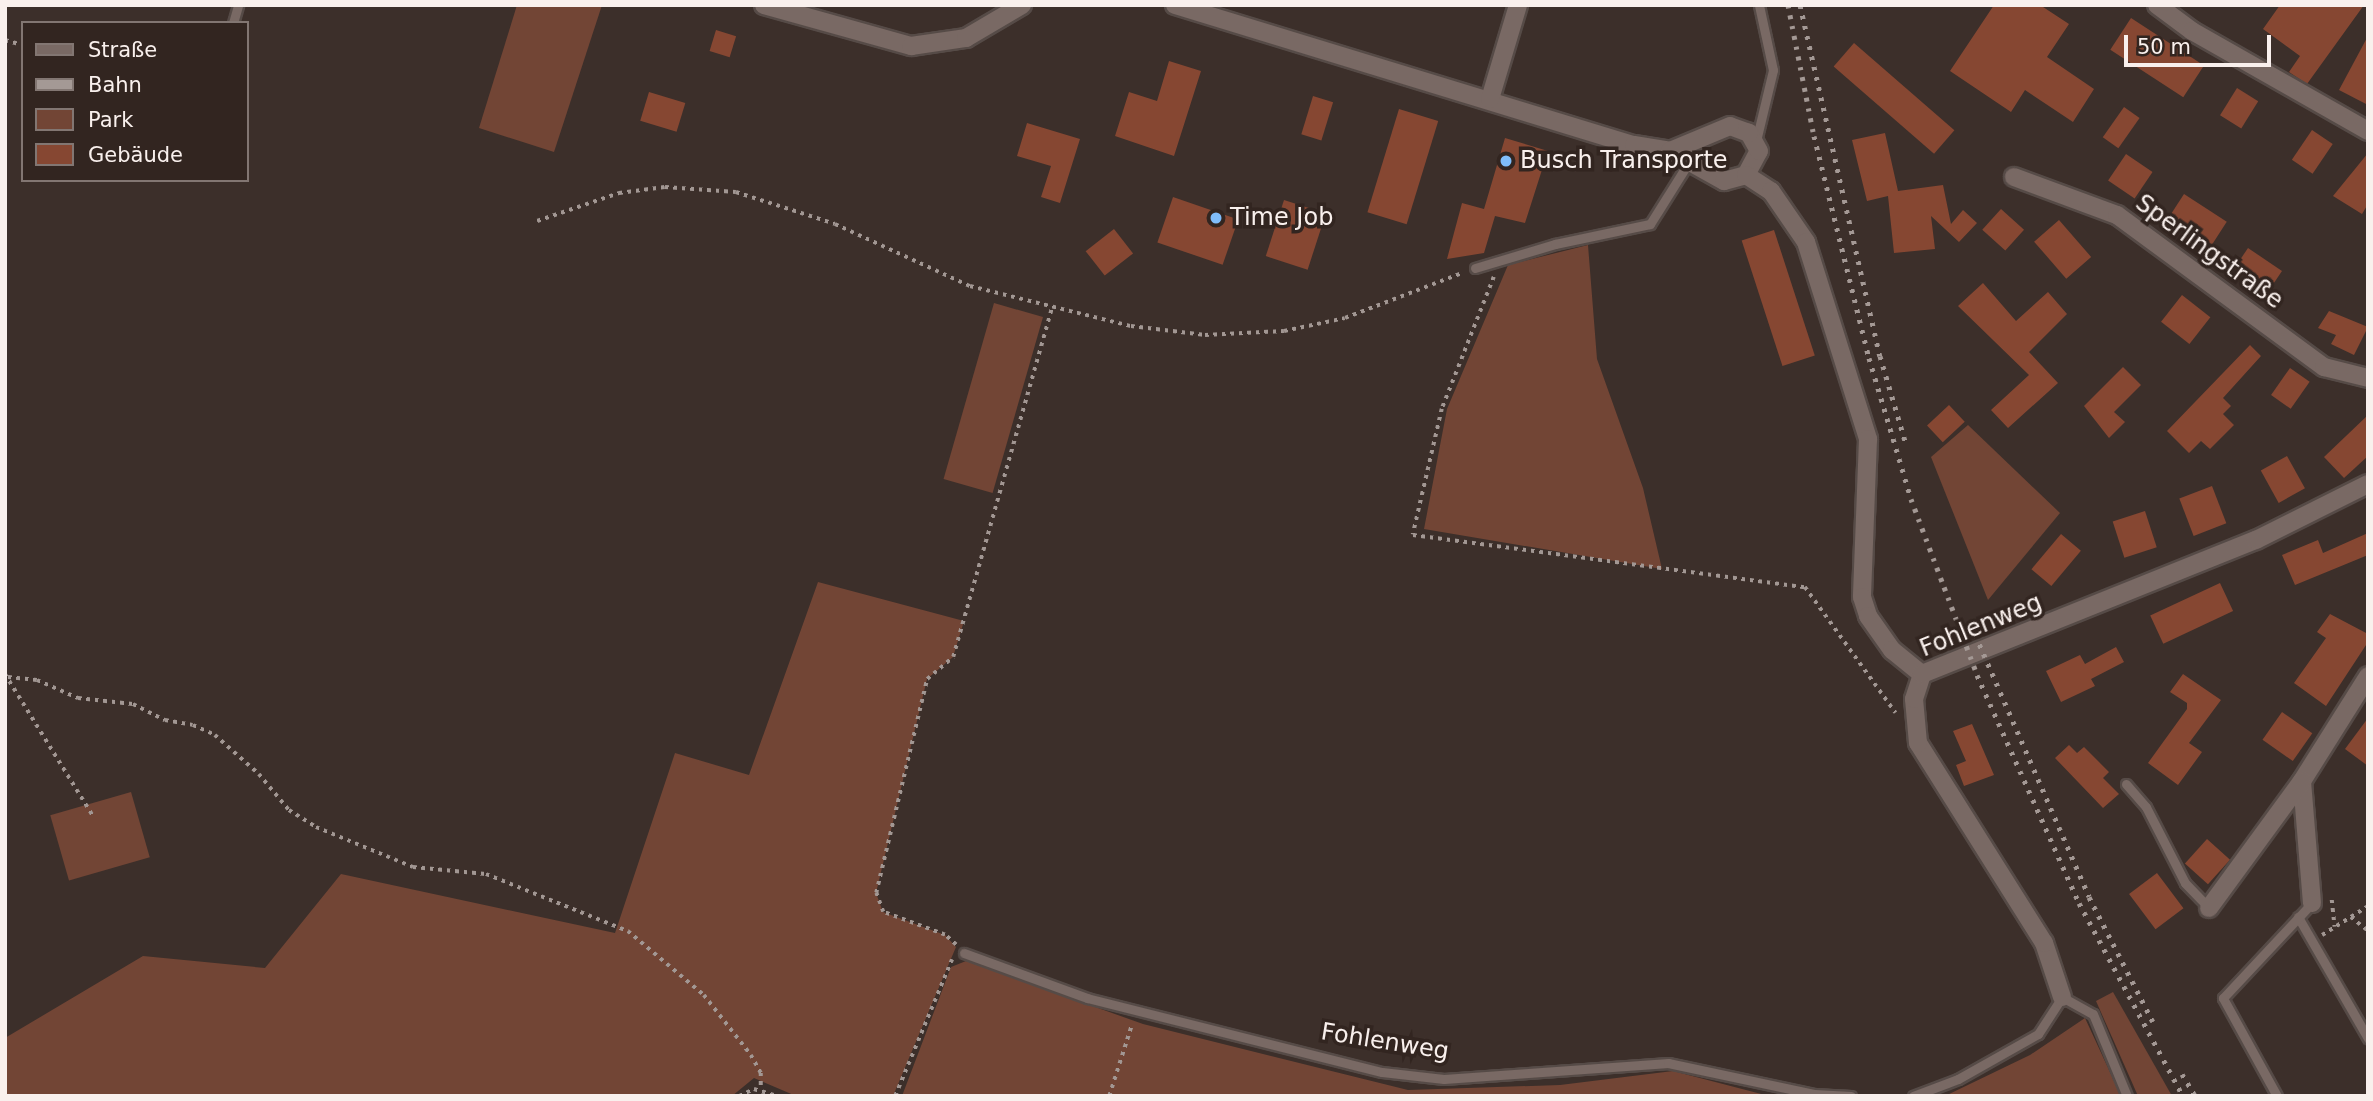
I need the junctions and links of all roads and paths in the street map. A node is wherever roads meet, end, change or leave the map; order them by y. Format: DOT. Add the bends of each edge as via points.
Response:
graph roads {
  1 [pos="764,5"];
  2 [pos="1022,5"];
  3 [pos="1175,5"];
  4 [pos="1518,5"];
  5 [pos="1759,5"];
  6 [pos="2157,5"];
  7 [pos="1490,99"];
  8 [pos="2368,131"];
  9 [pos="1756,141"];
  10 [pos="1670,151"];
  11 [pos="1687,165"];
  12 [pos="1746,174"];
  13 [pos="2014,177"];
  14 [pos="537,221"];
  15 [pos="1501,259"];
  16 [pos="1475,268"];
  17 [pos="1052,308"];
  18 [pos="2368,378"];
  19 [pos="2368,484"];
  20 [pos="1922,674"];
  21 [pos="6,676"];
  22 [pos="2368,676"];
  23 [pos="1918,743"];
  24 [pos="2302,781"];
  25 [pos="2126,784"];
  26 [pos="93,816"];
  27 [pos="2312,903"];
  28 [pos="2368,906"];
  29 [pos="2209,908"];
  30 [pos="2298,917"];
  31 [pos="2351,917"];
  32 [pos="2368,931"];
  33 [pos="2312,940"];
  34 [pos="964,953"];
  35 [pos="2062,997"];
  36 [pos="1136,1012"];
  37 [pos="2368,1038"];
  38 [pos="761,1090"];
  39 [pos="739,1096"];
  40 [pos="777,1096"];
  41 [pos="895,1096"];
  42 [pos="1109,1096"];
  43 [pos="1851,1096"];
  44 [pos="1913,1096"];
  45 [pos="2127,1096"];
  46 [pos="2277,1096"];
  1 -- 2 [label="street" via="911,46 966,38"];
  3 -- 7 [label="street"];
  4 -- 7 [label="street"];
  5 -- 9 [label="lane" via="1773,70"];
  6 -- 8 [label="street" via="2192,31"];
  7 -- 10 [label="street"];
  9 -- 10 [label="street" via="1730,126"];
  9 -- 12 [label="street" via="1756,161"];
  10 -- 11 [label="street"];
  11 -- 12 [label="street" via="1724,181"];
  11 -- 15 [label="lane" via="1650,224"];
  12 -- 20 [label="street" via="1771,191 1806,242 1868,439 1862,597 1868,616 1892,650"];
  13 -- 18 [label="street, Sperlingstraße" via="2117,215 2324,366"];
  14 -- 17 [label="path" via="631,192 665,187 736,192 835,224 970,286"];
  15 -- 16 [label="lane"];
  15 -- 23 [label="path" via="1442,410 1413,535 1805,587"];
  16 -- 17 [label="path" via="1345,318 1284,331 1205,335"];
  17 -- 34 [label="path" via="953,657 927,679 876,893 883,912 945,935"];
  19 -- 20 [label="street, Fohlenweg" via="2256,540"];
  20 -- 23 [label="street, Fohlenweg" via="1914,699"];
  21 -- 26 [label="path"];
  21 -- 38 [label="path" via="37,680 79,698 133,704 165,720 193,725 215,735 259,774 289,810 316,827 413,867 486,874 628,931 704,995 751,1055 761,1073"];
  22 -- 24 [label="street"];
  23 -- 35 [label="street, Fohlenweg" via="2044,943"];
  24 -- 27 [label="street"];
  24 -- 29 [label="street"];
  25 -- 29 [label="lane" via="2146,807 2185,883"];
  27 -- 30 [label="lane"];
  28 -- 31 [label="path"];
  30 -- 33 [label="lane"];
  30 -- 46 [label="lane" via="2223,998"];
  31 -- 32 [label="path"];
  31 -- 33 [label="path"];
  33 -- 37 [label="lane"];
  34 -- 36 [label="lane, Fohlenweg"];
  34 -- 41 [label="path" via="946,969"];
  35 -- 44 [label="lane" via="2038,1034 1958,1079"];
  35 -- 45 [label="lane" via="2093,1014"];
  36 -- 42 [label="path"];
  36 -- 43 [label="lane, Fohlenweg" via="1382,1072 1431,1078 1668,1063 1814,1094"];
  38 -- 39 [label="path"];
  38 -- 40 [label="path"];
}
